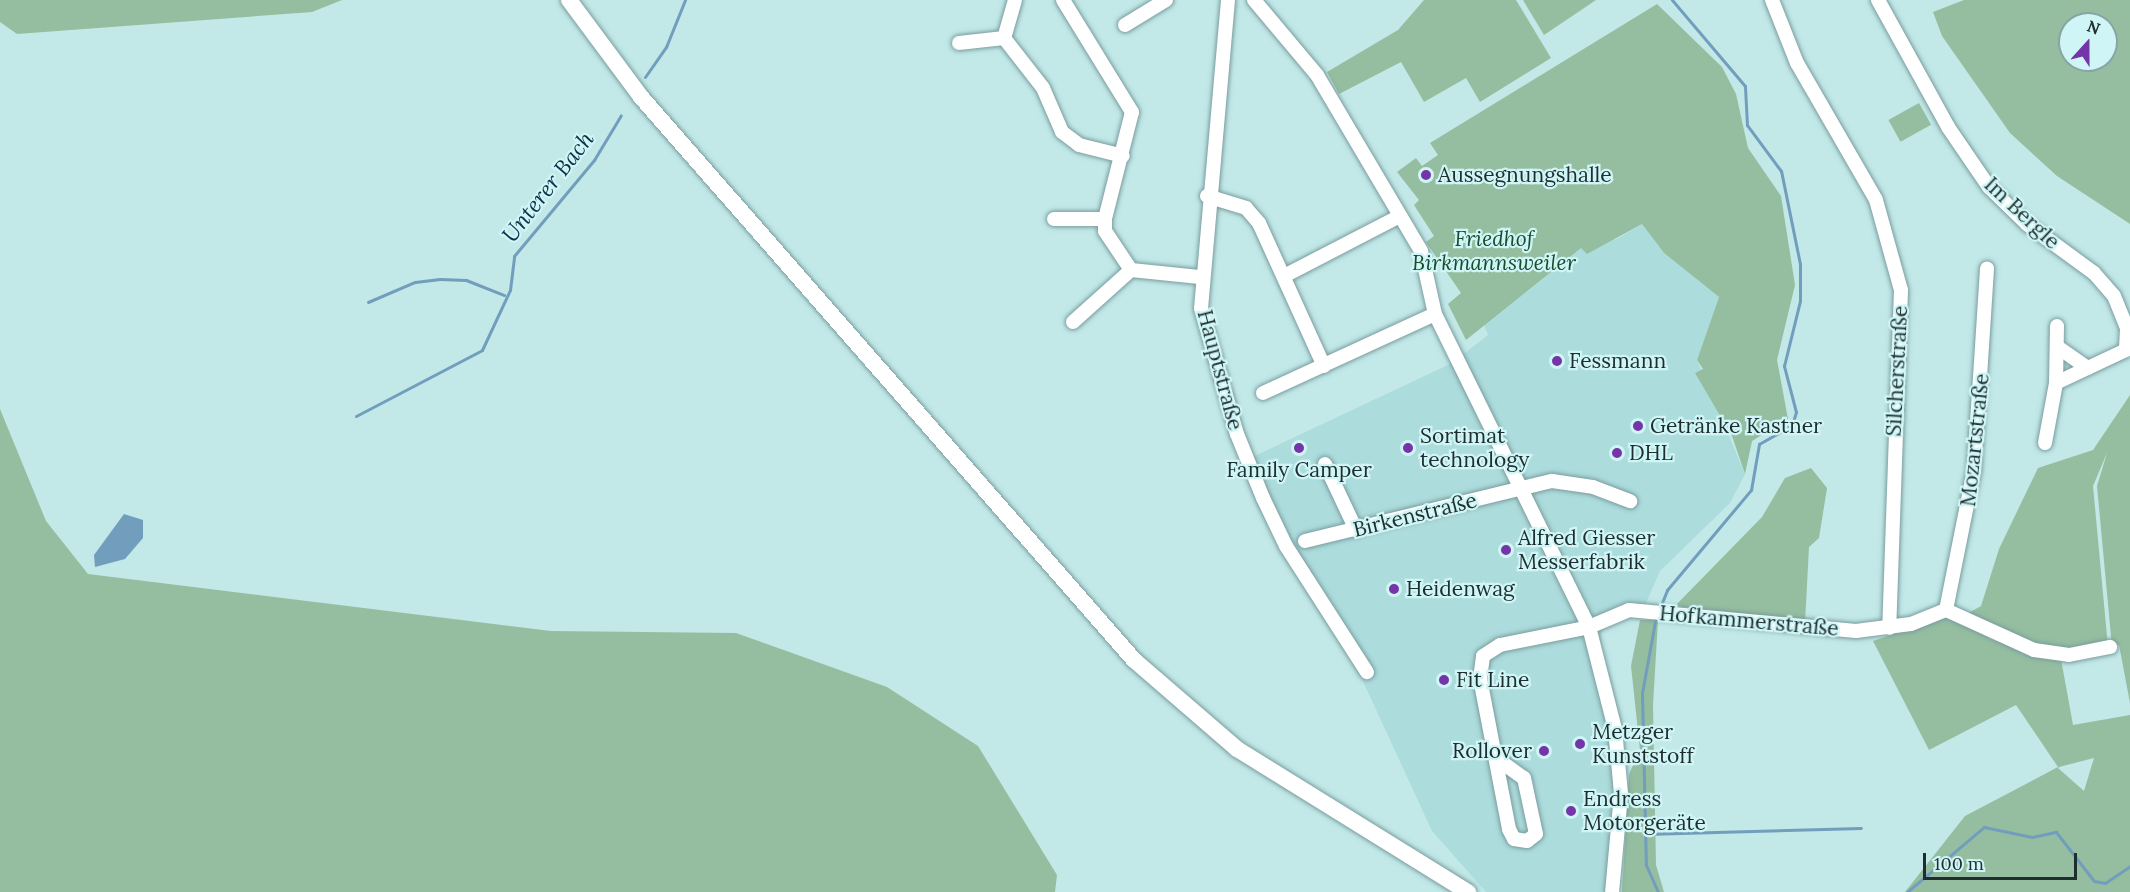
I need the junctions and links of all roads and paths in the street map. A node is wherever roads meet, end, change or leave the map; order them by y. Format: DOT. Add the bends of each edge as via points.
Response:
graph roads {
  1 [pos="569,0"];
  2 [pos="1015,0"];
  3 [pos="1063,0"];
  4 [pos="1166,0"];
  5 [pos="1228,0"];
  6 [pos="1254,0"];
  7 [pos="1772,0"];
  8 [pos="1878,0"];
  9 [pos="1125,25"];
  10 [pos="1004,38"];
  11 [pos="959,43"];
  12 [pos="1122,156"];
  13 [pos="1207,196"];
  14 [pos="1400,216"];
  15 [pos="1054,219"];
  16 [pos="1105,219"];
  17 [pos="1987,268"];
  18 [pos="1131,270"];
  19 [pos="1287,275"];
  20 [pos="1200,277"];
  21 [pos="1435,314"];
  22 [pos="1073,322"];
  23 [pos="2057,326"];
  24 [pos="2059,348"];
  25 [pos="1324,366"];
  26 [pos="2088,368"];
  27 [pos="2056,382"];
  28 [pos="1263,393"];
  29 [pos="2045,443"];
  30 [pos="1325,464"];
  31 [pos="1524,489"];
  32 [pos="1630,501"];
  33 [pos="1356,530"];
  34 [pos="1305,541"];
  35 [pos="1946,610"];
  36 [pos="1589,627"];
  37 [pos="1889,628"];
  38 [pos="2110,647"];
  39 [pos="1367,672"];
  40 [pos="1496,758"];
  41 [pos="1468,892"];
  42 [pos="1612,892"];
  1 -- 41 [label="main road" via="641,97 1134,660 1238,749"];
  2 -- 10 [label="street"];
  3 -- 12 [label="street" via="1132,112"];
  4 -- 9 [label="street"];
  5 -- 13 [label="street, Hauptstraße"];
  6 -- 14 [label="street" via="1317,75"];
  7 -- 37 [label="street, Silcherstraße" via="1797,63 1876,200 1901,290"];
  8 -- 26 [label="street, Im Bergle" via="1948,127 1989,187 2027,224 2094,273 2114,296 2127,329 2126,350"];
  10 -- 11 [label="street"];
  10 -- 12 [label="street" via="1043,88 1068,140"];
  12 -- 16 [label="street"];
  13 -- 19 [label="street" via="1246,207"];
  13 -- 20 [label="street, Hauptstraße"];
  14 -- 19 [label="street"];
  14 -- 21 [label="street" via="1423,257"];
  15 -- 16 [label="street"];
  16 -- 18 [label="street" via="1105,231"];
  17 -- 35 [label="street, Mozartstraße" via="1974,470"];
  18 -- 20 [label="street"];
  18 -- 22 [label="street"];
  19 -- 25 [label="street"];
  20 -- 39 [label="street, Hauptstraße" via="1201,308 1237,434 1263,498 1286,546"];
  21 -- 25 [label="street"];
  21 -- 31 [label="street"];
  23 -- 24 [label="street"];
  24 -- 26 [label="street"];
  24 -- 27 [label="street"];
  25 -- 28 [label="street"];
  26 -- 27 [label="street, Im Bergle"];
  27 -- 29 [label="street"];
  30 -- 33 [label="street"];
  31 -- 32 [label="street, Birkenstraße" via="1565,482"];
  31 -- 33 [label="street, Birkenstraße"];
  31 -- 36 [label="street"];
  33 -- 34 [label="street, Birkenstraße"];
  35 -- 37 [label="street, Hofkammerstraße"];
  35 -- 38 [label="street" via="2034,650 2069,656"];
  36 -- 37 [label="street, Hofkammerstraße" via="1609,616 1645,611 1764,626"];
  36 -- 40 [label="street, Hofkammerstraße" via="1500,645 1483,656 1480,678"];
  36 -- 42 [label="street" via="1615,729 1621,794"];
  40 -- 40 [label="street, Hofkammerstraße" via="1524,778 1536,834 1527,841 1514,839 1509,830"];
}
